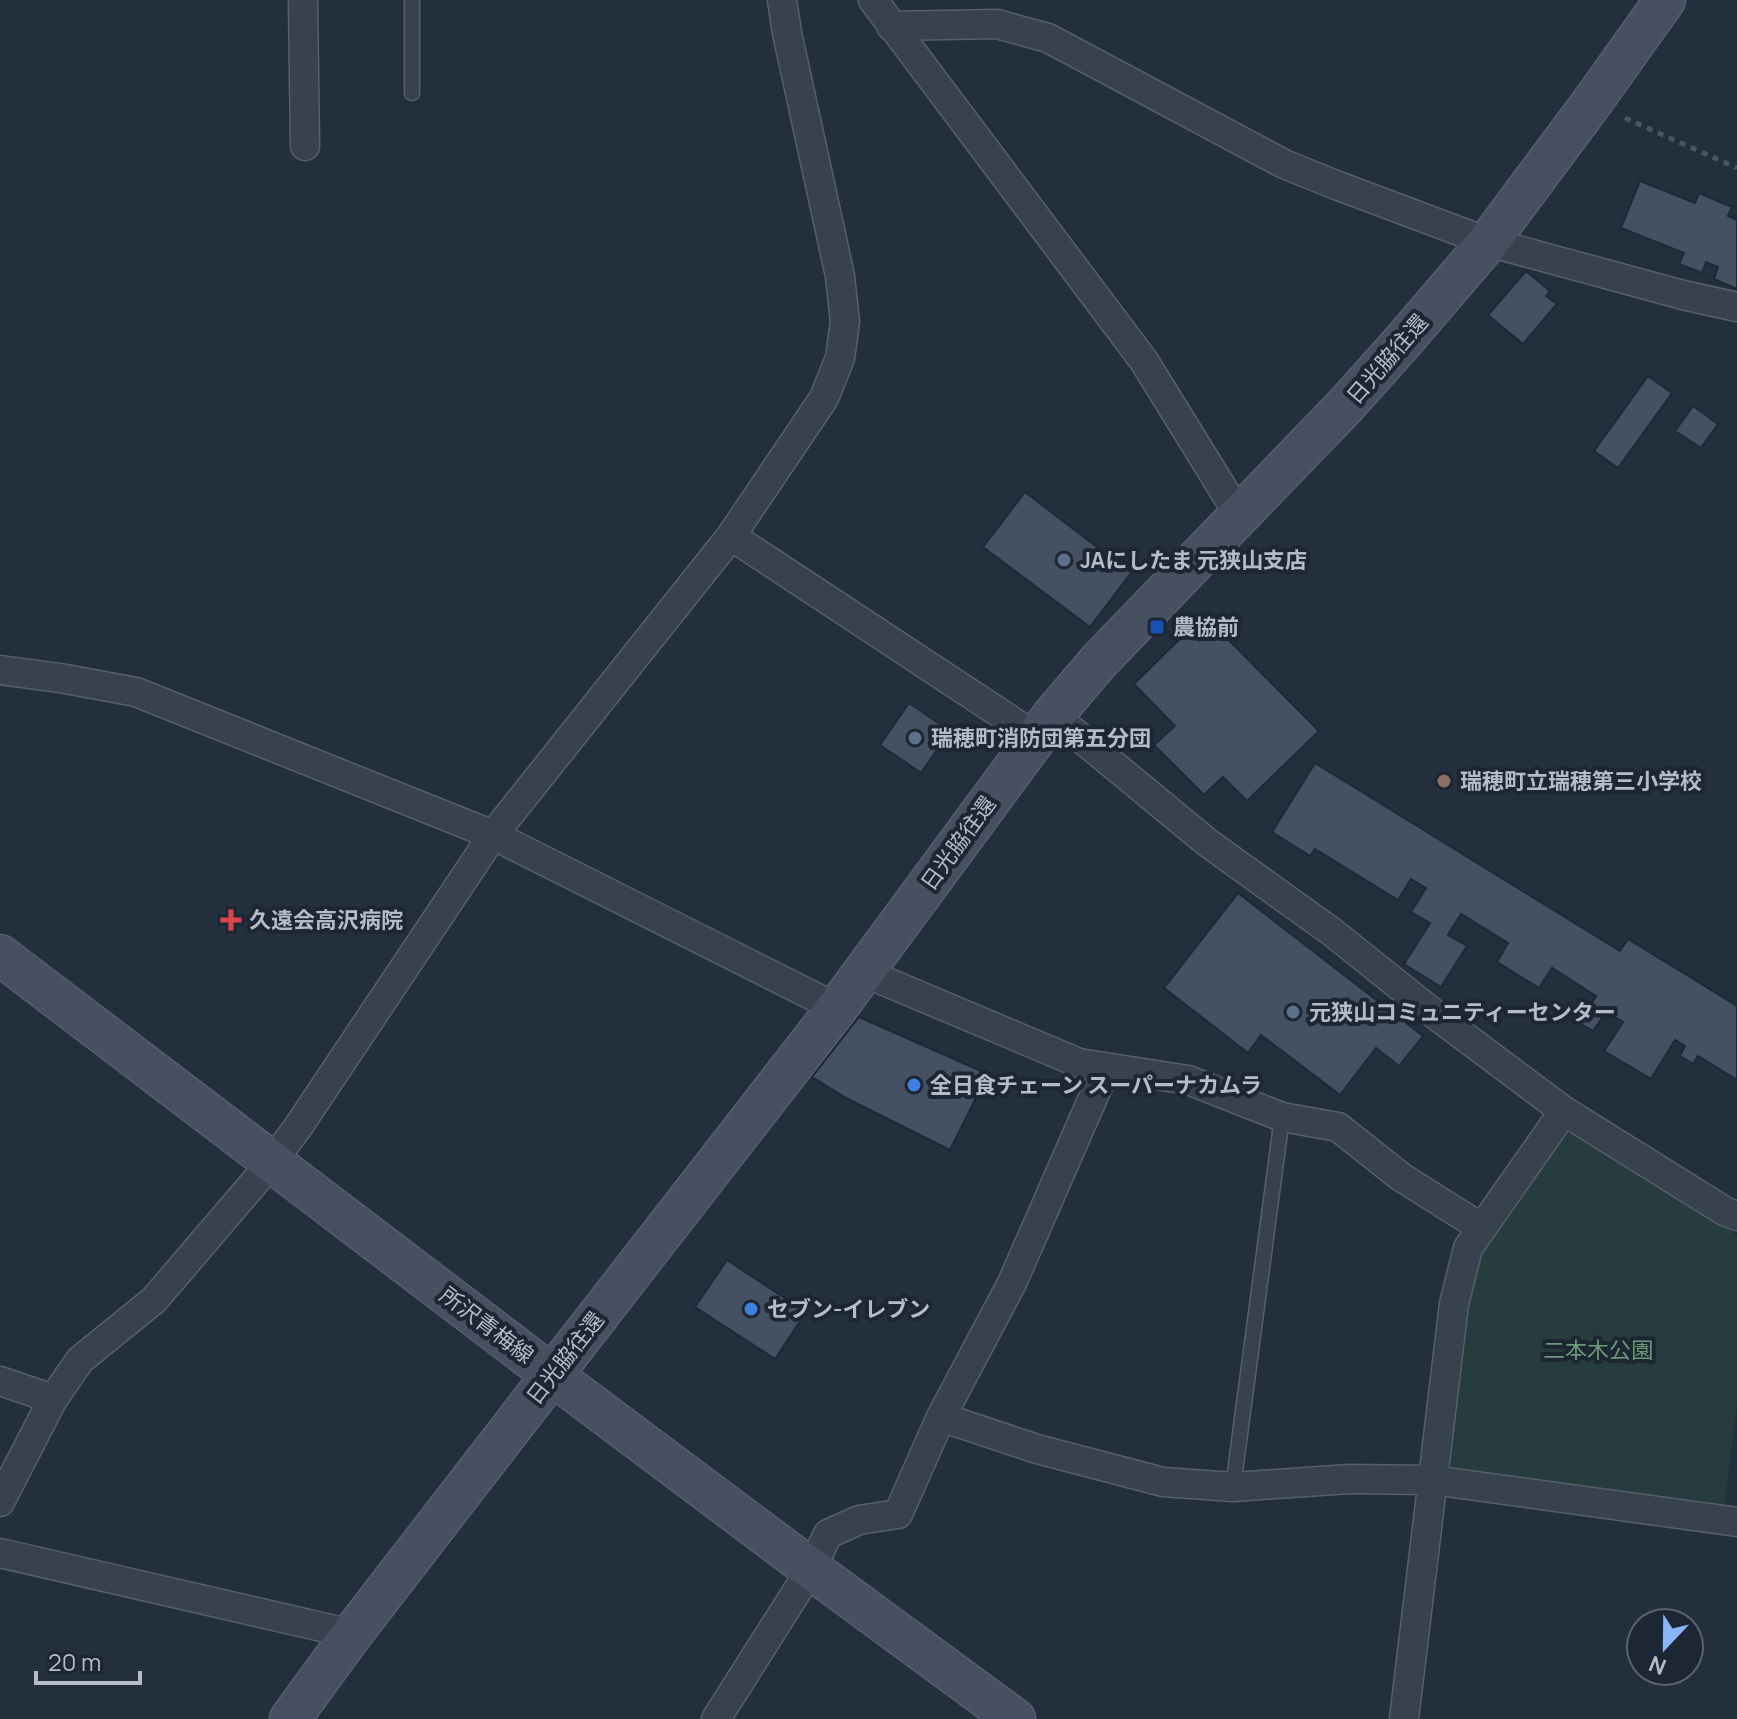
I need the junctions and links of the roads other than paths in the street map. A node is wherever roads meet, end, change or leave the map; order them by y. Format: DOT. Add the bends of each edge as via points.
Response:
graph roads {
  1 [pos="303,0"];
  2 [pos="412,0"];
  3 [pos="782,0"];
  4 [pos="873,0"];
  5 [pos="1665,0"];
  6 [pos="891,26"];
  7 [pos="412,93"];
  8 [pos="305,146"];
  9 [pos="1488,242"];
  10 [pos="1737,307"];
  11 [pos="1239,515"];
  12 [pos="731,536"];
  13 [pos="0,670"];
  14 [pos="1044,726"];
  15 [pos="493,835"];
  16 [pos="0,955"];
  17 [pos="863,972"];
  18 [pos="837,1008"];
  19 [pos="1106,1068"];
  20 [pos="1564,1111"];
  21 [pos="1282,1117"];
  22 [pos="272,1162"];
  23 [pos="1737,1216"];
  24 [pos="1482,1228"];
  25 [pos="552,1375"];
  26 [pos="0,1381"];
  27 [pos="53,1399"];
  28 [pos="941,1417"];
  29 [pos="1432,1480"];
  30 [pos="1233,1487"];
  31 [pos="0,1502"];
  32 [pos="1737,1522"];
  33 [pos="0,1553"];
  34 [pos="811,1569"];
  35 [pos="352,1634"];
  36 [pos="1009,1717"];
  37 [pos="290,1719"];
  38 [pos="716,1719"];
  39 [pos="1404,1719"];
  1 -- 8 [label="street"];
  2 -- 7 [label="lane"];
  3 -- 12 [label="street" via="845,322 840,358 824,398"];
  4 -- 6 [label="street"];
  5 -- 9 [label="main road, 日光脇往還"];
  6 -- 9 [label="street" via="997,24 1048,38 1284,164"];
  6 -- 11 [label="street" via="1144,361"];
  9 -- 10 [label="street"];
  9 -- 11 [label="main road, 日光脇往還" via="1346,405"];
  11 -- 14 [label="main road, 日光脇往還"];
  12 -- 14 [label="street"];
  12 -- 15 [label="street"];
  13 -- 15 [label="street" via="136,692"];
  14 -- 17 [label="main road, 日光脇往還"];
  14 -- 20 [label="street" via="1332,932"];
  15 -- 18 [label="street"];
  15 -- 22 [label="street"];
  16 -- 22 [label="main road, 所沢青梅線"];
  17 -- 18 [label="main road, 日光脇往還"];
  17 -- 19 [label="street" via="1079,1063"];
  18 -- 25 [label="main road, 日光脇往還"];
  19 -- 21 [label="street" via="1188,1080"];
  19 -- 28 [label="street" via="1012,1283"];
  20 -- 23 [label="street"];
  20 -- 24 [label="street"];
  21 -- 24 [label="street" via="1338,1127 1401,1177"];
  21 -- 30 [label="lane"];
  22 -- 25 [label="main road, 所沢青梅線"];
  22 -- 27 [label="street" via="154,1300 80,1360"];
  24 -- 29 [label="street" via="1468,1248 1454,1304"];
  25 -- 34 [label="main road, 所沢青梅線"];
  25 -- 35 [label="main road, 日光脇往還"];
  26 -- 27 [label="street"];
  27 -- 31 [label="street"];
  28 -- 30 [label="street" via="1163,1482"];
  28 -- 34 [label="street" via="898,1514 859,1520 828,1534"];
  29 -- 30 [label="street"];
  29 -- 32 [label="street"];
  29 -- 39 [label="street"];
  33 -- 35 [label="street"];
  34 -- 36 [label="main road, 所沢青梅線"];
  34 -- 38 [label="street"];
  35 -- 37 [label="main road, 日光脇往還"];
}
